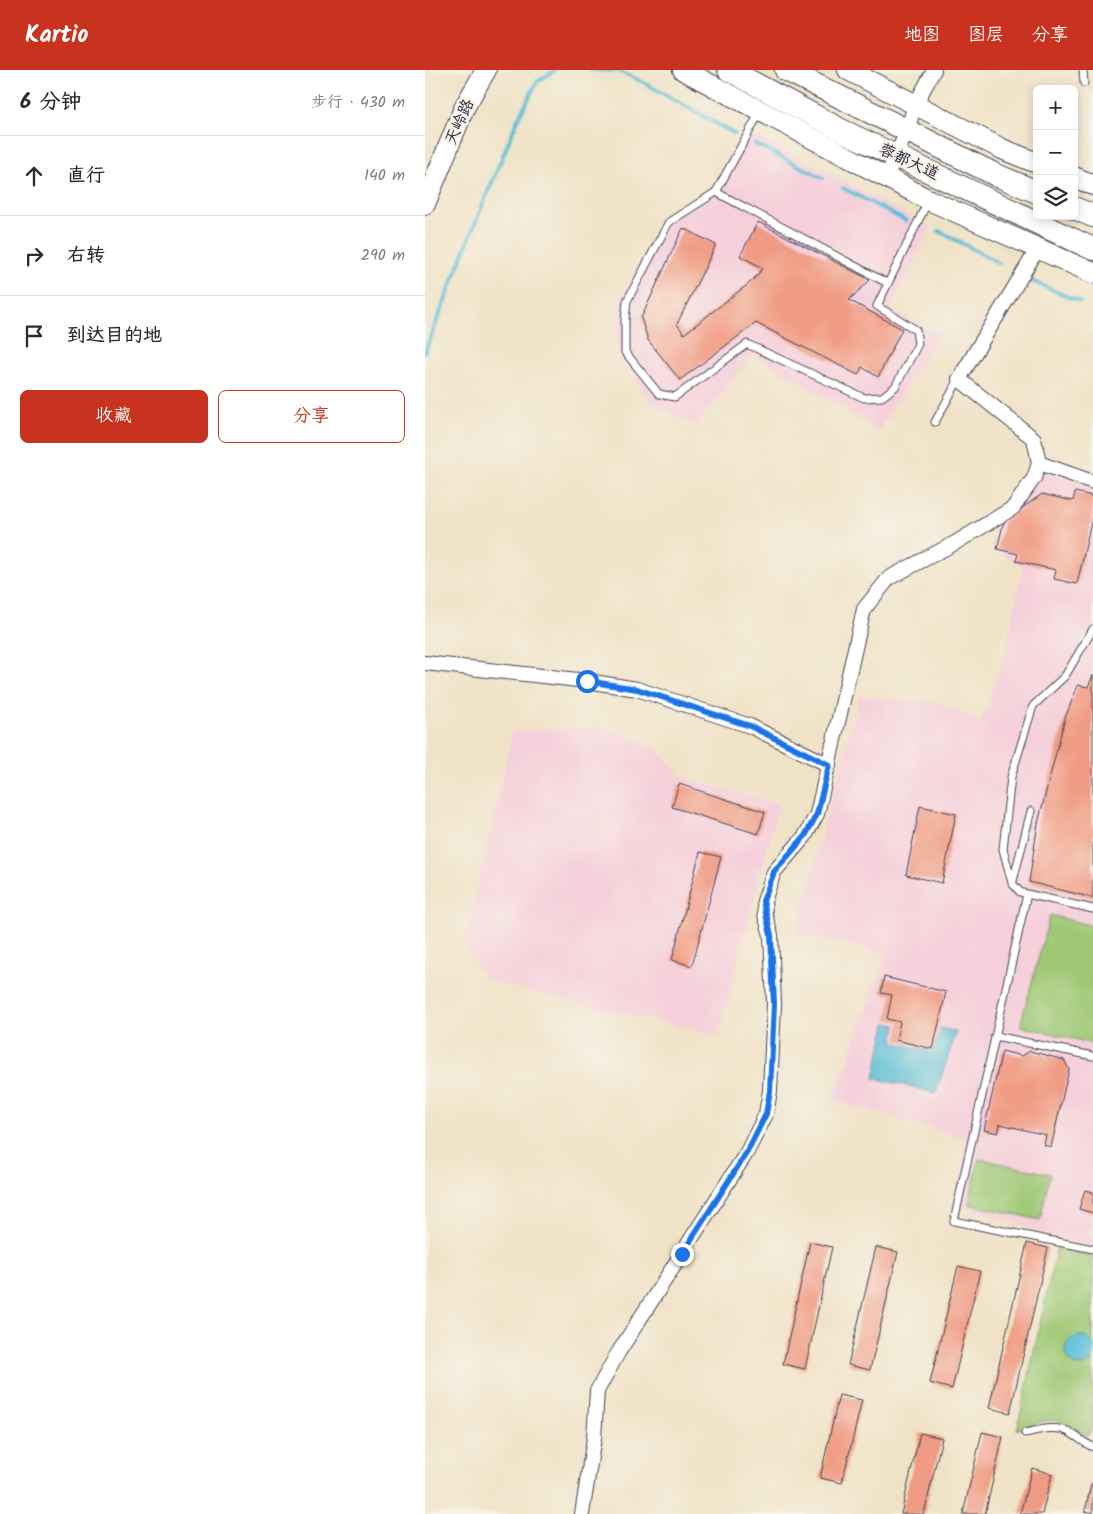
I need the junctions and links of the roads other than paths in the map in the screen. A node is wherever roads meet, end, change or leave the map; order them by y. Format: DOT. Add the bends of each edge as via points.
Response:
graph roads {
  1 [pos="486,70"];
  2 [pos="683,70"];
  3 [pos="729,70"];
  4 [pos="786,70"];
  5 [pos="848,70"];
  6 [pos="934,70"];
  7 [pos="1083,70"];
  8 [pos="1084,83"];
  9 [pos="915,105"];
  10 [pos="760,112"];
  11 [pos="907,131"];
  12 [pos="897,156"];
  13 [pos="1033,161"];
  14 [pos="886,178"];
  15 [pos="1078,179"];
  16 [pos="1093,185"];
  17 [pos="1033,190"];
  18 [pos="716,192"];
  19 [pos="929,200"];
  20 [pos="425,204"];
  21 [pos="1078,210"];
  22 [pos="1093,216"];
  23 [pos="1093,249"];
  24 [pos="1037,250"];
  25 [pos="1093,273"];
  26 [pos="887,283"];
  27 [pos="959,380"];
  28 [pos="935,422"];
  29 [pos="1039,463"];
  30 [pos="1093,482"];
  31 [pos="1093,628"];
  32 [pos="425,663"];
  33 [pos="829,765"];
  34 [pos="1031,811"];
  35 [pos="1012,883"];
  36 [pos="1027,894"];
  37 [pos="1093,909"];
  38 [pos="995,1036"];
  39 [pos="1093,1056"];
  40 [pos="1093,1249"];
  41 [pos="1025,1433"];
  42 [pos="1093,1447"];
  43 [pos="582,1514"];
  1 -- 20 [label="street, 天岭路" via="465,106"];
  2 -- 10 [label="street"];
  3 -- 12 [label="main road, 蓉都大道"];
  4 -- 11 [label="main road, 蓉都大道"];
  5 -- 9 [label="street"];
  6 -- 9 [label="street"];
  7 -- 8 [label="lane"];
  9 -- 11 [label="street"];
  9 -- 13 [label="street"];
  10 -- 14 [label="street"];
  10 -- 18 [label="lane"];
  11 -- 12 [label="street"];
  11 -- 17 [label="main road, 蓉都大道"];
  12 -- 14 [label="street"];
  12 -- 23 [label="main road, 蓉都大道"];
  14 -- 19 [label="street"];
  15 -- 16 [label="street"];
  18 -- 26 [label="lane"];
  18 -- 26 [label="lane" via="669,222 627,301 625,352 659,394 675,397 747,344 864,398 882,396 895,387 918,344 915,330 877,306"];
  19 -- 24 [label="street"];
  19 -- 26 [label="lane"];
  21 -- 22 [label="main road"];
  24 -- 25 [label="street"];
  24 -- 27 [label="street"];
  27 -- 28 [label="lane"];
  27 -- 29 [label="street" via="1035,439"];
  29 -- 30 [label="street"];
  29 -- 33 [label="street" via="1031,484 1013,508 889,578 863,609"];
  31 -- 35 [label="lane" via="1065,676 1033,706 1013,768 1003,849"];
  32 -- 33 [label="street" via="637,689 750,726"];
  33 -- 43 [label="street" via="817,814 805,836 774,872 763,901 771,935 774,1004 766,1114 747,1152 597,1391 594,1438"];
  34 -- 35 [label="lane"];
  35 -- 36 [label="lane" via="1020,892"];
  36 -- 37 [label="lane"];
  36 -- 38 [label="lane"];
  38 -- 39 [label="lane"];
  38 -- 40 [label="lane" via="954,1221"];
  41 -- 42 [label="lane" via="1050,1428 1068,1431 1080,1442"];
}
